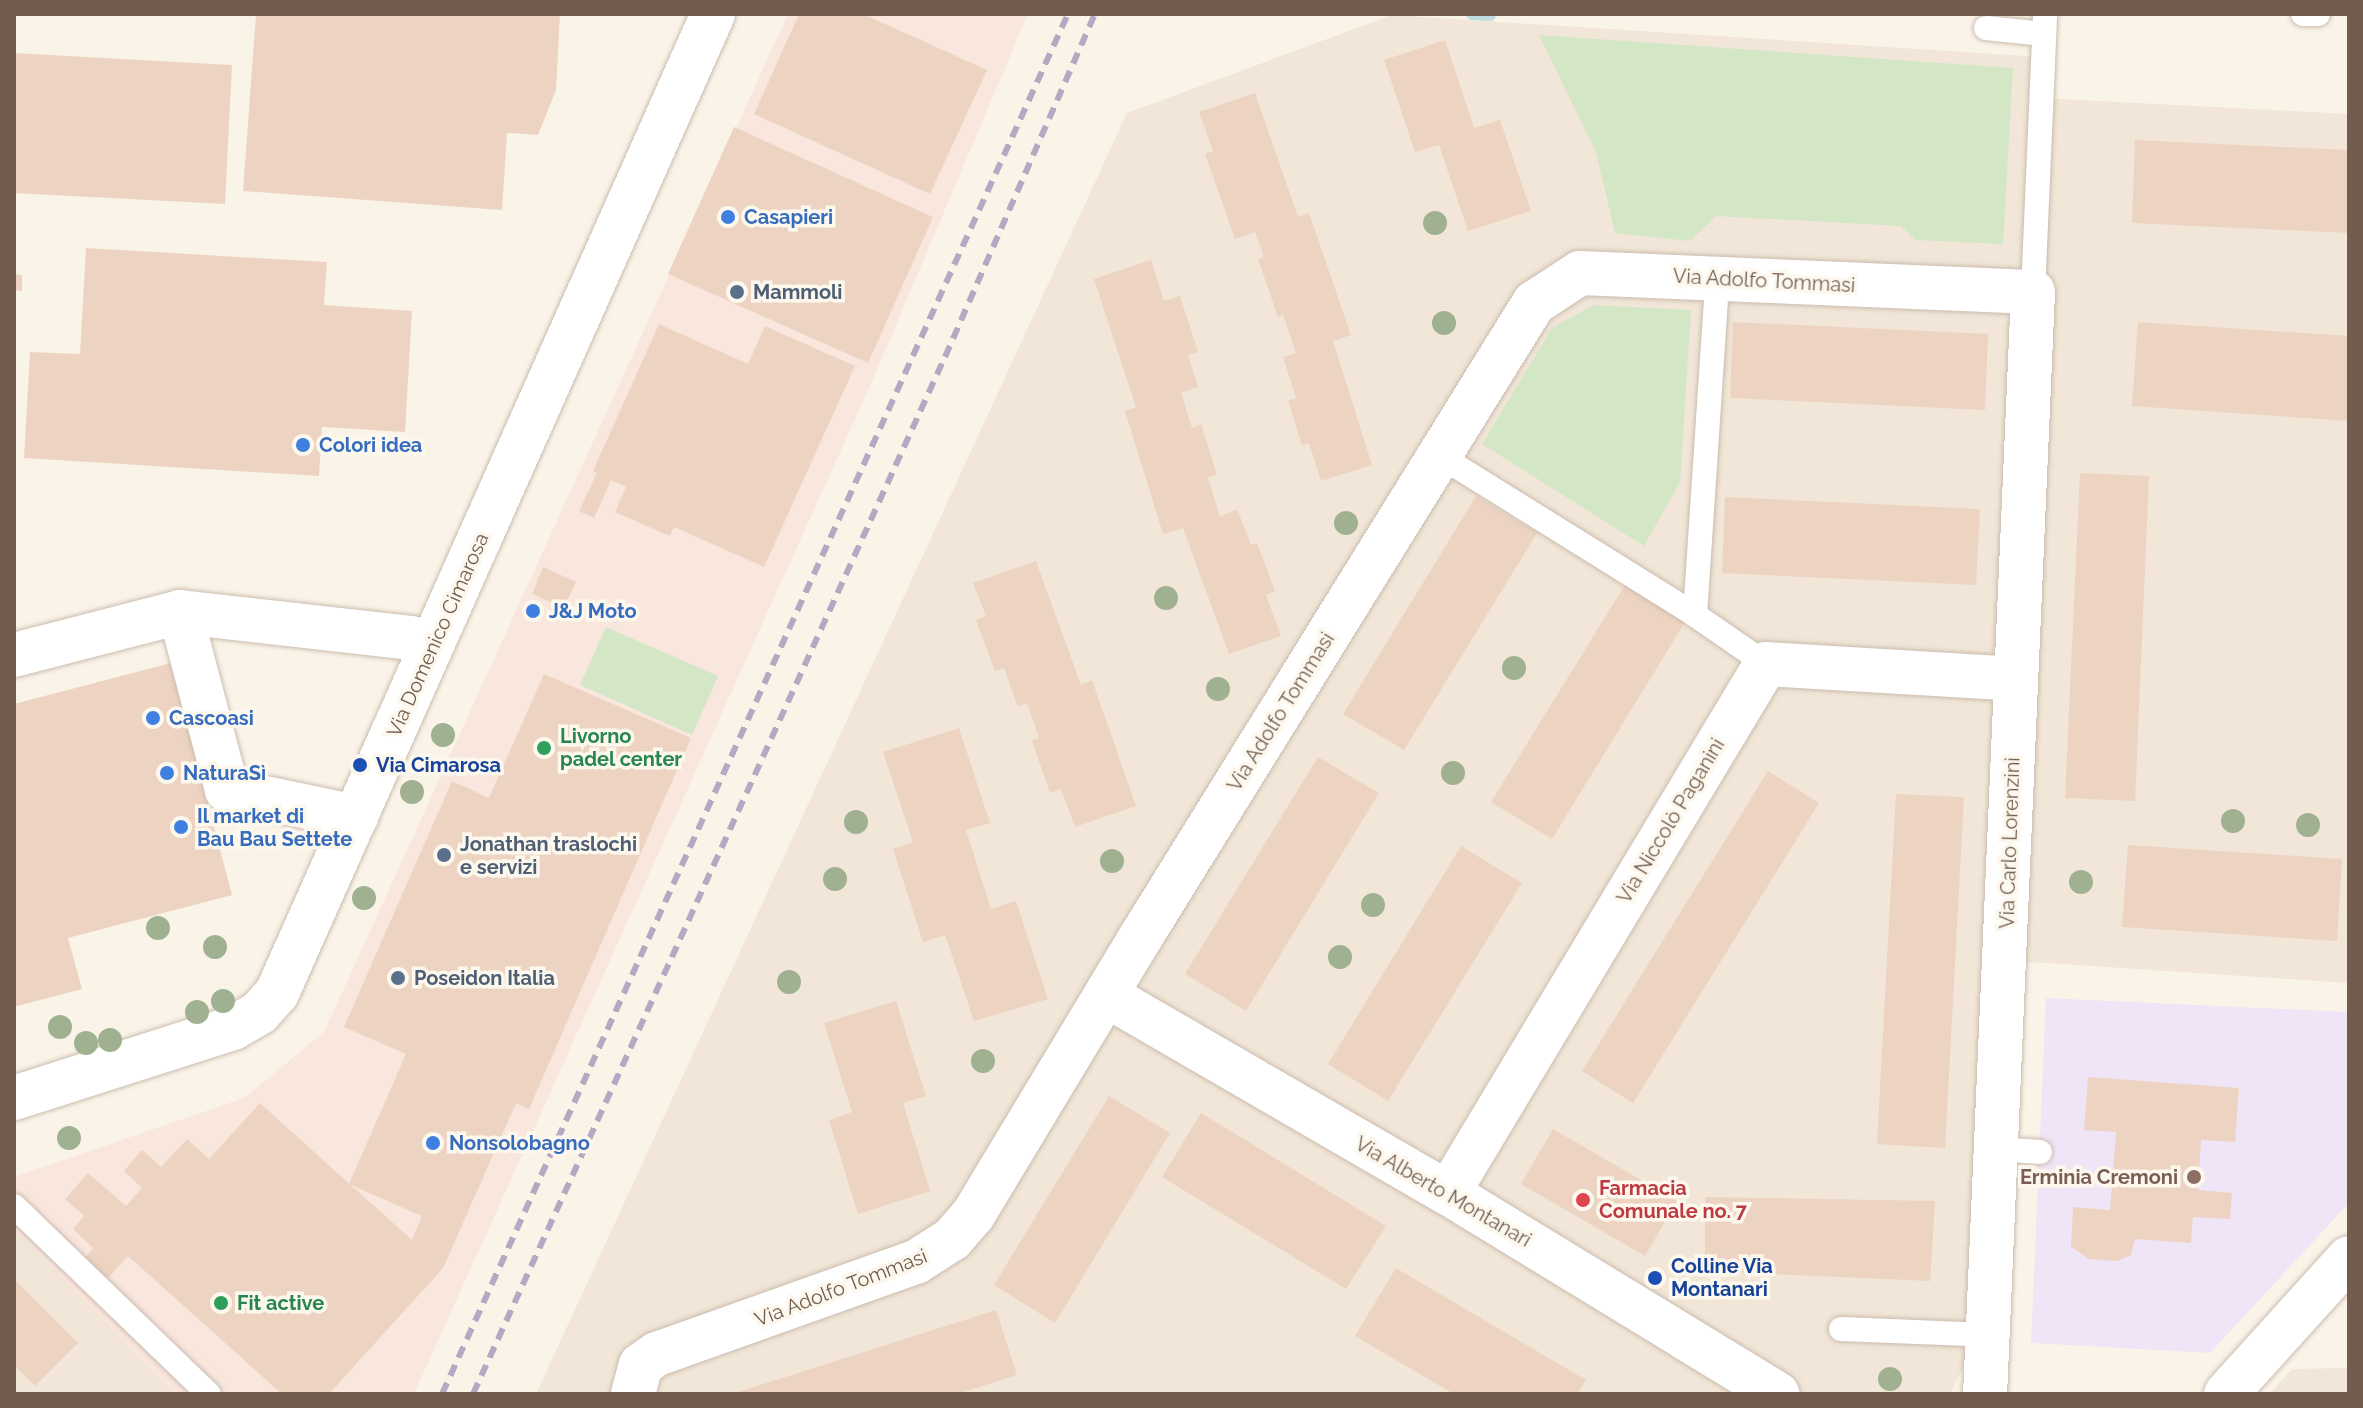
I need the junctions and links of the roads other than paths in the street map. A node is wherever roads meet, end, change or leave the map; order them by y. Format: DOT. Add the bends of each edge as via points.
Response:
graph roads {
  1 [pos="713,14"];
  2 [pos="2303,14"];
  3 [pos="2318,14"];
  4 [pos="2045,24"];
  5 [pos="1986,28"];
  6 [pos="1717,280"];
  7 [pos="2033,292"];
  8 [pos="1440,456"];
  9 [pos="180,612"];
  10 [pos="1695,615"];
  11 [pos="425,640"];
  12 [pos="14,655"];
  13 [pos="1766,664"];
  14 [pos="2016,679"];
  15 [pos="356,817"];
  16 [pos="1106,995"];
  17 [pos="14,1098"];
  18 [pos="1997,1149"];
  19 [pos="2040,1152"];
  20 [pos="1448,1193"];
  21 [pos="14,1206"];
  22 [pos="2349,1258"];
  23 [pos="1841,1329"];
  24 [pos="1988,1335"];
  25 [pos="209,1394"];
  26 [pos="633,1394"];
  27 [pos="1777,1394"];
  28 [pos="1985,1394"];
  29 [pos="2226,1394"];
  1 -- 11 [label="street, Via Domenico Cimarosa"];
  2 -- 3 [label="lane"];
  4 -- 5 [label="lane"];
  4 -- 7 [label="lane"];
  6 -- 7 [label="street, Via Adolfo Tommasi"];
  6 -- 8 [label="street, Via Adolfo Tommasi" via="1580,273 1534,303"];
  6 -- 10 [label="lane"];
  7 -- 14 [label="street, Via Carlo Lorenzini"];
  8 -- 10 [label="lane"];
  8 -- 16 [label="street, Via Adolfo Tommasi"];
  9 -- 11 [label="street"];
  9 -- 12 [label="street"];
  9 -- 15 [label="street" via="227,790"];
  10 -- 13 [label="lane"];
  11 -- 15 [label="street, Via Domenico Cimarosa"];
  13 -- 14 [label="street"];
  13 -- 20 [label="street, Via Niccolò Paganini"];
  14 -- 18 [label="street, Via Carlo Lorenzini"];
  15 -- 17 [label="street, Via Domenico Cimarosa" via="282,984 259,1013 233,1028"];
  16 -- 20 [label="street, Via Alberto Montanari"];
  16 -- 26 [label="street, Via Adolfo Tommasi" via="987,1195 952,1239 916,1262 657,1354 641,1365"];
  18 -- 19 [label="lane"];
  18 -- 24 [label="street, Via Carlo Lorenzini"];
  20 -- 27 [label="street, Via Alberto Montanari"];
  21 -- 25 [label="lane"];
  22 -- 29 [label="street"];
  23 -- 24 [label="lane"];
  24 -- 28 [label="street, Via Carlo Lorenzini"];
}
